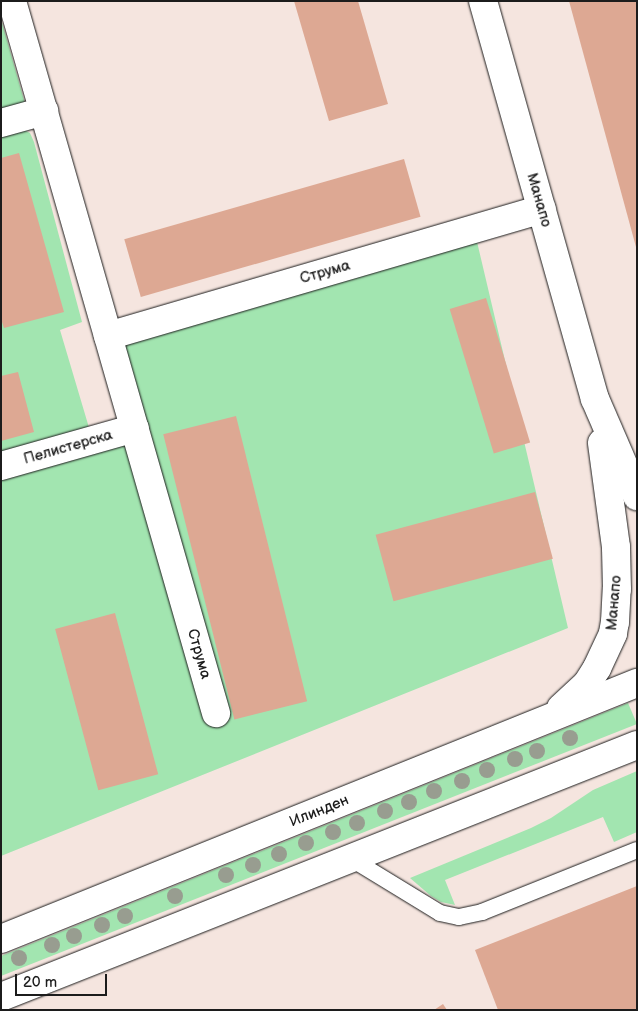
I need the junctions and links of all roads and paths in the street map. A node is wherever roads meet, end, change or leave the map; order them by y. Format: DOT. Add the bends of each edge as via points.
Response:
graph roads {
  1 [pos="12,1"];
  2 [pos="483,1"];
  3 [pos="44,111"];
  4 [pos="1,123"];
  5 [pos="542,209"];
  6 [pos="108,336"];
  7 [pos="595,399"];
  8 [pos="134,428"];
  9 [pos="1,466"];
  10 [pos="637,496"];
  11 [pos="637,684"];
  12 [pos="216,714"];
  13 [pos="541,721"];
  14 [pos="637,744"];
  15 [pos="637,850"];
  16 [pos="350,858"];
  17 [pos="1,939"];
  18 [pos="8,1000"];
  1 -- 3 [label="street, Струма"];
  2 -- 5 [label="street, Манапо"];
  3 -- 4 [label="street"];
  3 -- 6 [label="street, Струма"];
  5 -- 6 [label="street, Струма"];
  5 -- 7 [label="street, Манапо"];
  6 -- 8 [label="street, Струма"];
  7 -- 10 [label="street, Манапо"];
  7 -- 13 [label="street, Манапо" via="613,523 617,589 615,622 606,652 587,684"];
  8 -- 9 [label="street, Пелистерска"];
  8 -- 12 [label="street, Струма"];
  11 -- 13 [label="street, Илинден"];
  13 -- 17 [label="street, Илинден"];
  14 -- 16 [label="street"];
  15 -- 16 [label="lane" via="482,912 459,917 440,914"];
  16 -- 18 [label="street"];
}
